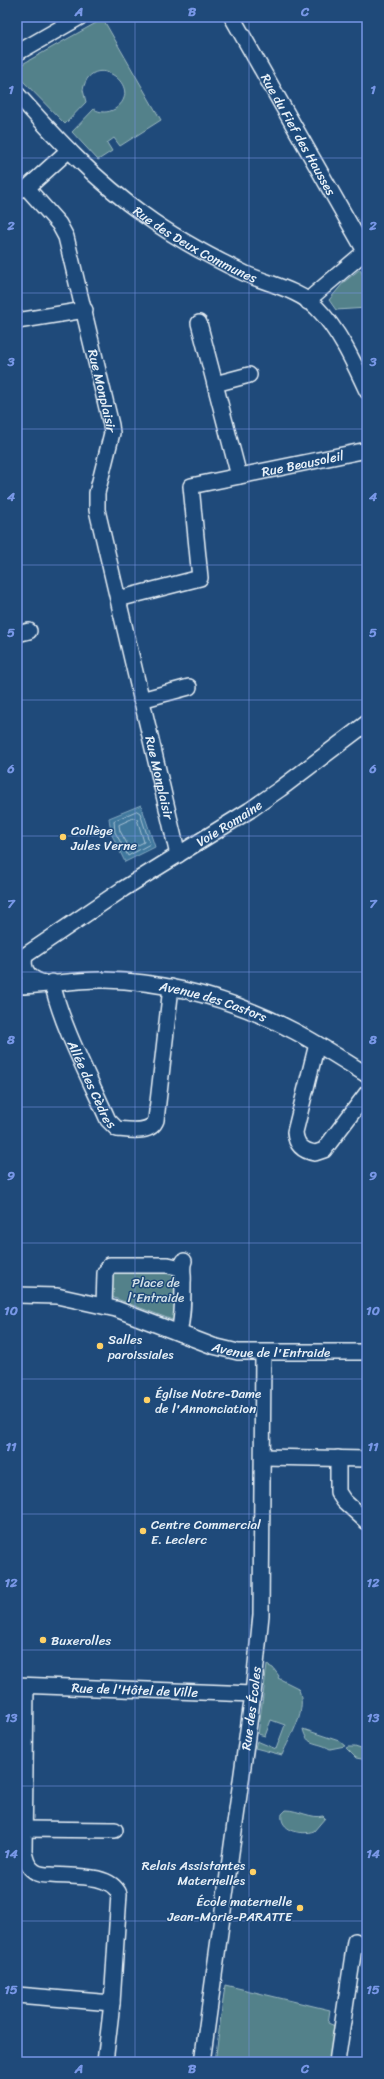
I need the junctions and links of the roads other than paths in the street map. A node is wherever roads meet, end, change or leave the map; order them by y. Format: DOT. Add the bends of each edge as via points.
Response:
graph roads {
  1 [pos="80,17"];
  2 [pos="232,17"];
  3 [pos="17,52"];
  4 [pos="17,94"];
  5 [pos="69,150"];
  6 [pos="22,189"];
  7 [pos="366,251"];
  8 [pos="308,302"];
  9 [pos="85,310"];
  10 [pos="17,321"];
  11 [pos="199,323"];
  12 [pos="249,375"];
  13 [pos="215,384"];
  14 [pos="367,391"];
  15 [pos="367,450"];
  16 [pos="239,476"];
  17 [pos="118,599"];
  18 [pos="189,687"];
  19 [pos="141,700"];
  20 [pos="367,723"];
  21 [pos="178,855"];
  22 [pos="20,956"];
  23 [pos="49,983"];
  24 [pos="19,987"];
  25 [pos="171,987"];
  26 [pos="318,1044"];
  27 [pos="367,1075"];
  28 [pos="367,1093"];
  29 [pos="17,1295"];
  30 [pos="104,1306"];
  31 [pos="179,1333"];
  32 [pos="367,1352"];
  33 [pos="263,1353"];
  34 [pos="263,1457"];
  35 [pos="338,1458"];
  36 [pos="367,1459"];
  37 [pos="367,1522"];
  38 [pos="22,1686"];
  39 [pos="253,1694"];
  40 [pos="24,1829"];
  41 [pos="115,1830"];
  42 [pos="355,1941"];
  43 [pos="17,1995"];
  44 [pos="112,2003"];
  45 [pos="105,2062"];
  46 [pos="202,2062"];
  47 [pos="337,2062"];
  1 -- 3 [label="street"];
  2 -- 7 [label="street, Rue du Fief des Hausses"];
  4 -- 5 [label="street, Rue des Deux Communes"];
  5 -- 6 [label="street"];
  5 -- 8 [label="street, Rue des Deux Communes" via="144,216 196,249 300,296"];
  6 -- 9 [label="street, Rue Monplaisir" via="64,231"];
  7 -- 8 [label="street"];
  8 -- 14 [label="street, Rue des Deux Communes" via="333,326"];
  9 -- 10 [label="street"];
  9 -- 17 [label="street, Rue Monplaisir" via="112,433 96,501"];
  11 -- 13 [label="street"];
  12 -- 13 [label="street"];
  13 -- 16 [label="street"];
  15 -- 16 [label="street, Rue Beausoleil"];
  16 -- 17 [label="street, Rue Beausoleil" via="191,486 200,578"];
  17 -- 19 [label="street, Rue Monplaisir"];
  18 -- 19 [label="street"];
  19 -- 21 [label="street, Rue Monplaisir"];
  20 -- 21 [label="street, Voie Romaine" via="280,789"];
  21 -- 22 [label="street, Voie Romaine"];
  22 -- 23 [label="street, Avenue des Castors" via="29,976 37,982"];
  23 -- 24 [label="street, Avenue des Castors"];
  23 -- 25 [label="street, Avenue des Castors" via="104,980"];
  23 -- 25 [label="street, Allée des Cèdres" via="108,1120 117,1129 152,1127 156,1120"];
  25 -- 26 [label="street, Avenue des Castors" via="229,1002"];
  26 -- 27 [label="street, Avenue des Castors"];
  26 -- 28 [label="street" via="295,1132 300,1147 316,1153 324,1150"];
  29 -- 30 [label="street, Avenue de l'Entraide" via="57,1296"];
  30 -- 31 [label="street, Avenue de l'Entraide" via="142,1317"];
  30 -- 31 [label="street" via="105,1273 110,1265 183,1264 183,1300"];
  31 -- 33 [label="street, Avenue de l'Entraide" via="229,1350"];
  32 -- 33 [label="street, Avenue de l'Entraide"];
  33 -- 34 [label="street, Rue des Écoles"];
  34 -- 35 [label="street"];
  34 -- 39 [label="street, Rue des Écoles" via="261,1616"];
  35 -- 36 [label="street"];
  35 -- 37 [label="street" via="338,1492"];
  38 -- 39 [label="street, Rue de l'Hôtel de Ville"];
  38 -- 40 [label="street"];
  39 -- 46 [label="street, Rue des Écoles"];
  40 -- 41 [label="street"];
  40 -- 44 [label="street" via="24,1852 29,1867 35,1872 104,1880 116,1888 120,1901"];
  42 -- 47 [label="street"];
  43 -- 44 [label="street"];
  44 -- 45 [label="street"];
}
